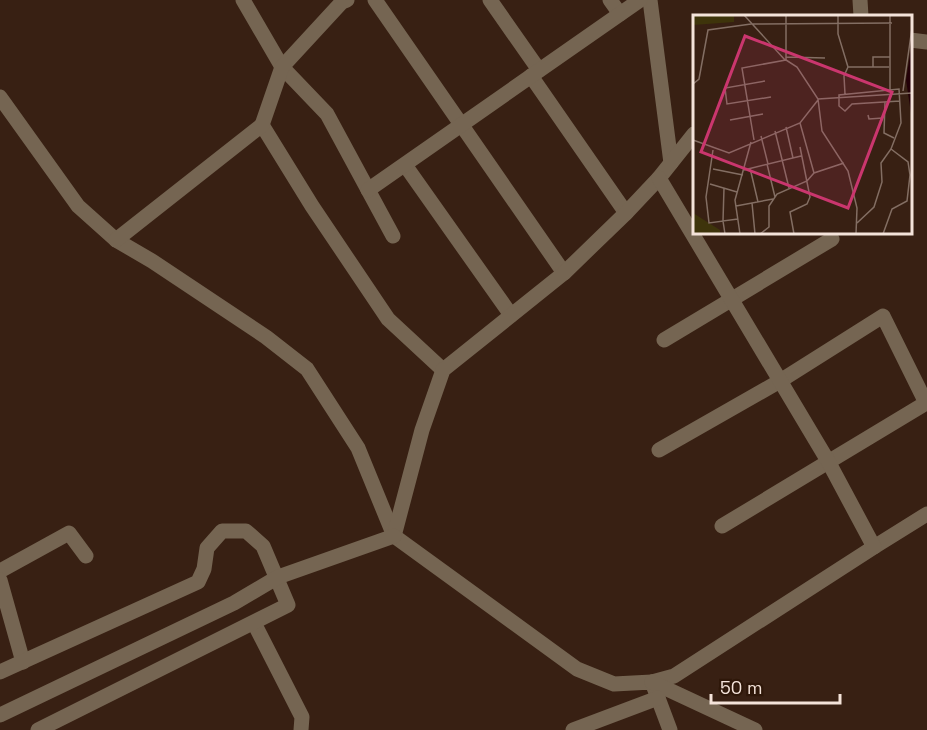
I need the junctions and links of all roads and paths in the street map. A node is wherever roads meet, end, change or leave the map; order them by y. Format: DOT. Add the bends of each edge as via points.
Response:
graph roads {
  1 [pos="243,0"];
  2 [pos="347,0"];
  3 [pos="375,0"];
  4 [pos="490,0"];
  5 [pos="610,0"];
  6 [pos="640,0"];
  7 [pos="650,0"];
  8 [pos="860,0"];
  9 [pos="620,14"];
  10 [pos="861,15"];
  11 [pos="912,40"];
  12 [pos="927,42"];
  13 [pos="282,67"];
  14 [pos="535,73"];
  15 [pos="0,97"];
  16 [pos="262,125"];
  17 [pos="462,125"];
  18 [pos="693,135"];
  19 [pos="671,163"];
  20 [pos="405,165"];
  21 [pos="659,178"];
  22 [pos="369,190"];
  23 [pos="626,213"];
  24 [pos="393,236"];
  25 [pos="832,239"];
  26 [pos="116,240"];
  27 [pos="564,273"];
  28 [pos="732,300"];
  29 [pos="511,315"];
  30 [pos="664,340"];
  31 [pos="443,370"];
  32 [pos="780,381"];
  33 [pos="659,450"];
  34 [pos="828,461"];
  35 [pos="927,514"];
  36 [pos="722,525"];
  37 [pos="394,536"];
  38 [pos="874,548"];
  39 [pos="86,556"];
  40 [pos="0,571"];
  41 [pos="278,577"];
  42 [pos="0,580"];
  43 [pos="254,622"];
  44 [pos="23,662"];
  45 [pos="0,672"];
  46 [pos="652,682"];
  47 [pos="658,698"];
  48 [pos="0,716"];
  49 [pos="38,730"];
  50 [pos="301,730"];
  51 [pos="573,730"];
  52 [pos="670,730"];
  53 [pos="755,730"];
  1 -- 13 [label="street"];
  2 -- 13 [label="street"];
  3 -- 17 [label="street"];
  4 -- 14 [label="street"];
  5 -- 9 [label="street"];
  6 -- 9 [label="street"];
  7 -- 19 [label="street"];
  8 -- 10 [label="street"];
  9 -- 14 [label="street"];
  11 -- 12 [label="street"];
  13 -- 16 [label="street"];
  13 -- 22 [label="street" via="327,114"];
  14 -- 17 [label="street"];
  14 -- 23 [label="street"];
  15 -- 26 [label="street" via="78,206"];
  16 -- 26 [label="street"];
  16 -- 31 [label="street" via="387,319"];
  17 -- 20 [label="street"];
  17 -- 27 [label="street"];
  18 -- 19 [label="street"];
  19 -- 21 [label="street"];
  20 -- 22 [label="street"];
  20 -- 29 [label="street"];
  21 -- 23 [label="street"];
  21 -- 28 [label="street"];
  22 -- 24 [label="street"];
  23 -- 27 [label="street"];
  25 -- 28 [label="street"];
  26 -- 37 [label="street" via="266,337 308,369 358,448"];
  27 -- 29 [label="street"];
  28 -- 30 [label="street"];
  28 -- 32 [label="street"];
  29 -- 31 [label="street"];
  31 -- 37 [label="street" via="422,430"];
  32 -- 33 [label="street"];
  32 -- 34 [label="street"];
  32 -- 34 [label="street" via="883,316 926,403"];
  34 -- 36 [label="street"];
  34 -- 38 [label="street"];
  35 -- 38 [label="street"];
  37 -- 41 [label="street"];
  37 -- 46 [label="street" via="577,669 614,684"];
  38 -- 46 [label="street" via="674,676"];
  39 -- 40 [label="street" via="69,533"];
  41 -- 43 [label="street" via="288,605"];
  41 -- 44 [label="street" via="263,546 246,531 222,531 207,548 198,582"];
  41 -- 48 [label="street" via="234,603"];
  42 -- 44 [label="street"];
  43 -- 49 [label="street"];
  43 -- 50 [label="street" via="302,717"];
  44 -- 45 [label="street"];
  46 -- 47 [label="street"];
  46 -- 53 [label="street"];
  47 -- 51 [label="street"];
  47 -- 52 [label="street"];
}
